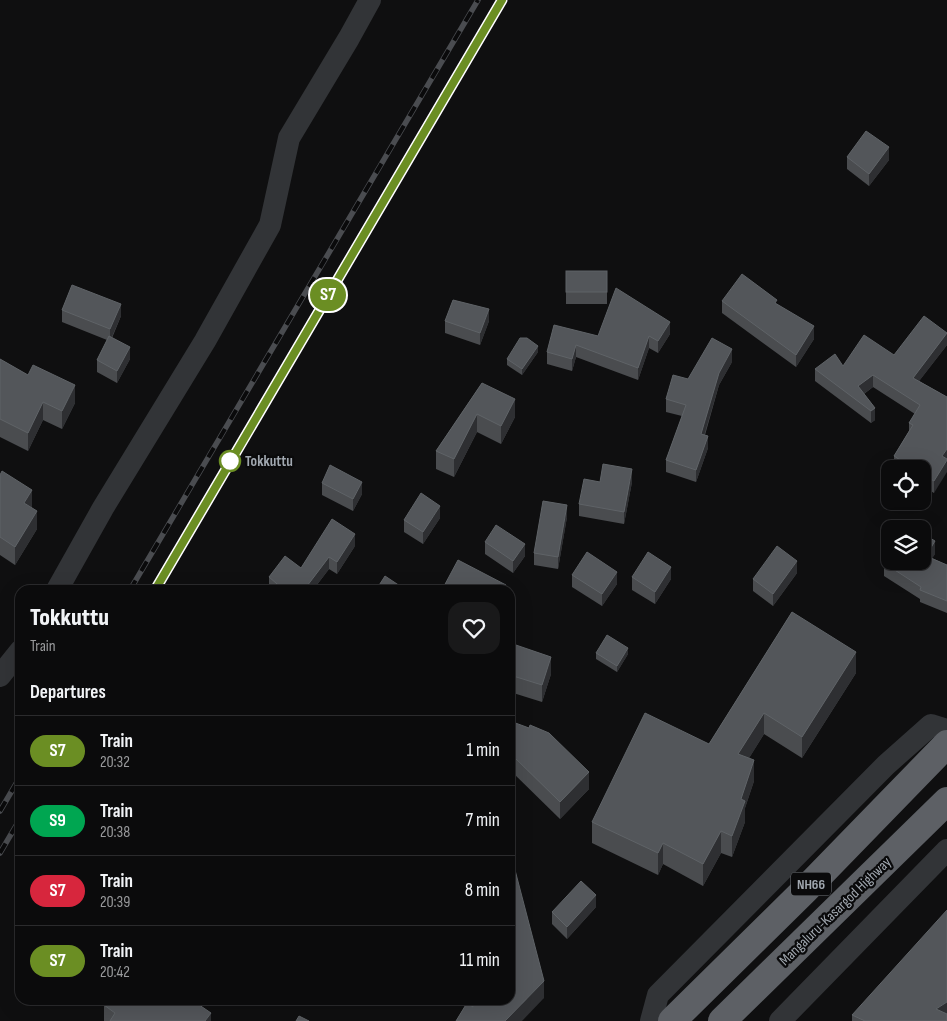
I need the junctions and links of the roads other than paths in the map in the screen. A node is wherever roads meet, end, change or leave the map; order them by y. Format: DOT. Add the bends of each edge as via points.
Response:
graph roads {
  1 [pos="370,0"];
  2 [pos="60,585"];
  3 [pos="15,657"];
  4 [pos="0,676"];
  5 [pos="947,730"];
  6 [pos="947,744"];
  7 [pos="947,801"];
  8 [pos="947,850"];
  9 [pos="651,1021"];
  10 [pos="672,1021"];
  11 [pos="722,1021"];
  12 [pos="780,1021"];
  1 -- 2 [label="street" via="288,138 270,225"];
  3 -- 4 [label="street"];
  5 -- 9 [label="street" via="931,726 886,765 658,996"];
  6 -- 10 [label="highway, NH66"];
  7 -- 11 [label="highway, Mangaluru-Kasargod Highway / NH66"];
  8 -- 12 [label="street"];
}
